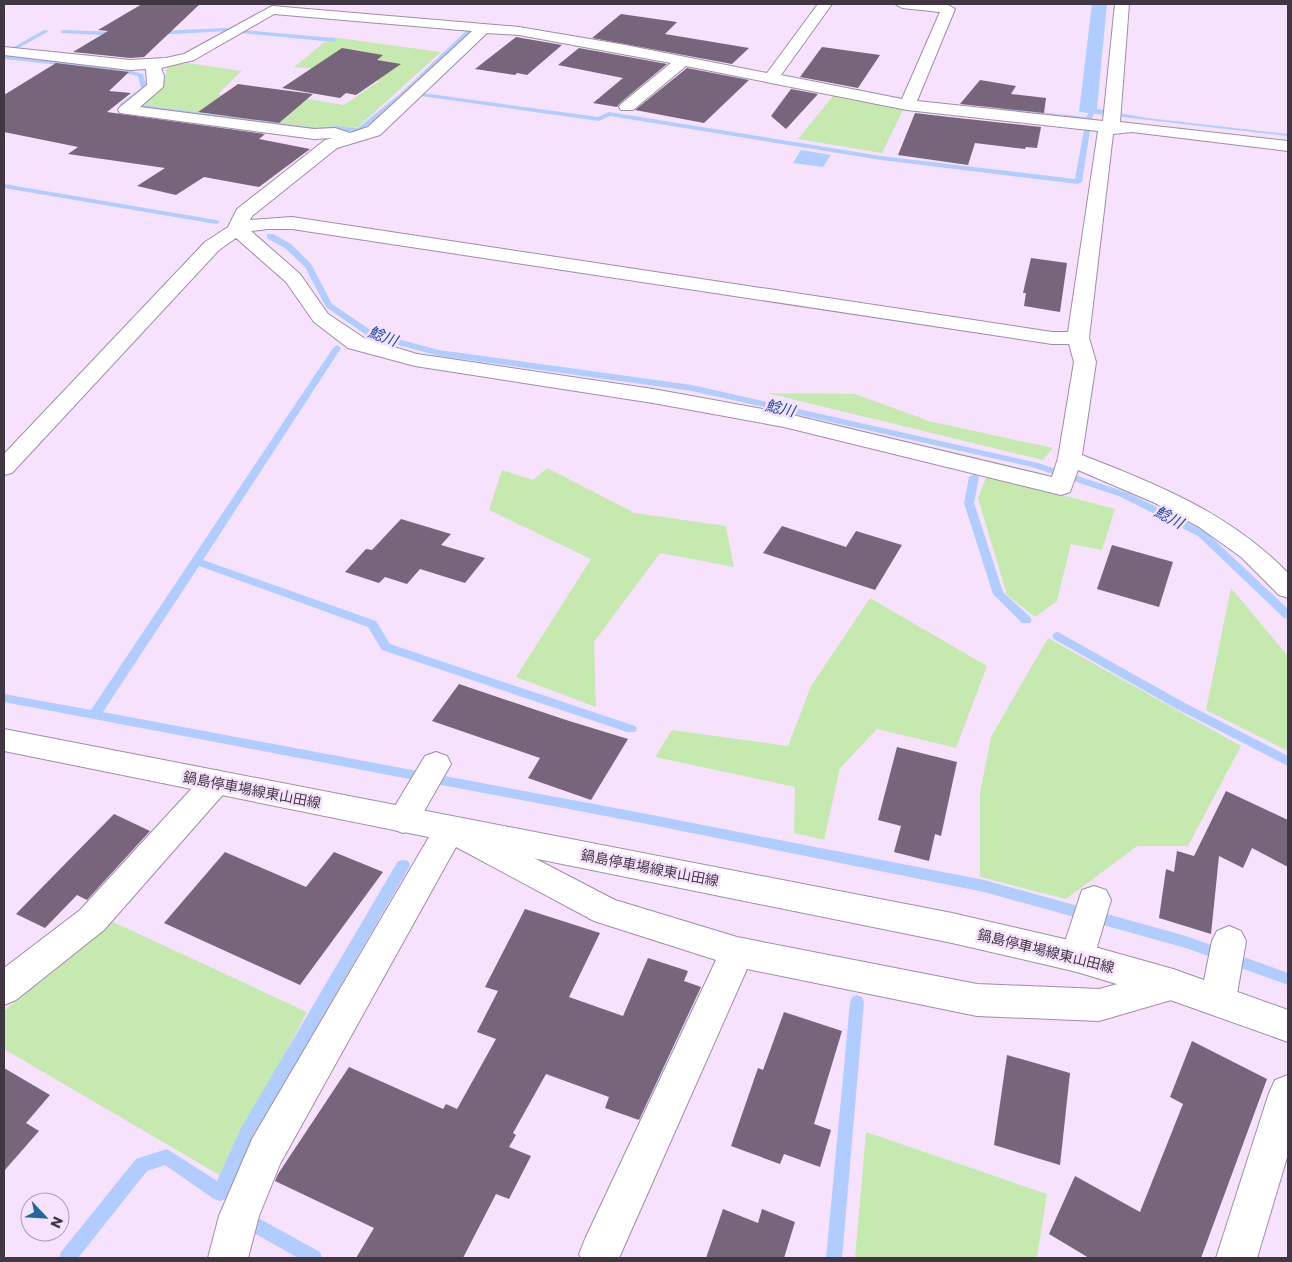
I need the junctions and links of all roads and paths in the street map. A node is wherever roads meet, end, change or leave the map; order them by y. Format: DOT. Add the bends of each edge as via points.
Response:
graph roads {
  1 [pos="825,4"];
  2 [pos="902,4"];
  3 [pos="1122,4"];
  4 [pos="273,7"];
  5 [pos="448,10"];
  6 [pos="435,23"];
  7 [pos="485,27"];
  8 [pos="4,52"];
  9 [pos="682,61"];
  10 [pos="153,65"];
  11 [pos="770,79"];
  12 [pos="907,105"];
  13 [pos="627,107"];
  14 [pos="1112,118"];
  15 [pos="348,138"];
  16 [pos="1288,146"];
  17 [pos="237,229"];
  18 [pos="1078,338"];
  19 [pos="1070,458"];
  20 [pos="4,468"];
  21 [pos="1288,589"];
  22 [pos="4,740"];
  23 [pos="428,777"];
  24 [pos="216,782"];
  25 [pos="403,820"];
  26 [pos="450,829"];
  27 [pos="1090,913"];
  28 [pos="737,952"];
  29 [pos="1077,957"];
  30 [pos="1173,985"];
  31 [pos="4,989"];
  32 [pos="1288,1026"];
  33 [pos="1288,1094"];
  34 [pos="600,1254"];
  35 [pos="228,1258"];
  36 [pos="1236,1258"];
  1 -- 11 [label="street"];
  2 -- 12 [label="street" via="948,9"];
  3 -- 14 [label="street"];
  4 -- 6 [label="street"];
  4 -- 10 [label="street" via="189,57"];
  5 -- 6 [label="street"];
  6 -- 7 [label="street"];
  7 -- 9 [label="street"];
  7 -- 15 [label="street" via="374,131"];
  8 -- 10 [label="street"];
  9 -- 11 [label="street"];
  9 -- 13 [label="street"];
  10 -- 15 [label="street" via="155,87 126,110 314,134 335,133"];
  11 -- 12 [label="street"];
  12 -- 14 [label="street"];
  14 -- 16 [label="street" via="1132,127"];
  14 -- 18 [label="street" via="1105,132"];
  15 -- 17 [label="street" via="331,144 244,213"];
  17 -- 18 [label="street" via="258,223 292,223 1052,338"];
  17 -- 19 [label="street" via="293,278 321,318 356,343 414,360 653,396 784,420 1061,487"];
  17 -- 20 [label="street" via="212,246"];
  18 -- 19 [label="street" via="1085,362"];
  19 -- 21 [label="street" via="1153,491 1195,514 1250,551"];
  22 -- 24 [label="street, 鍋島停車場線東山田線"];
  23 -- 25 [label="street"];
  24 -- 25 [label="street, 鍋島停車場線東山田線"];
  24 -- 31 [label="street" via="92,920"];
  25 -- 26 [label="street, 鍋島停車場線東山田線"];
  26 -- 28 [label="street" via="606,911"];
  26 -- 29 [label="street, 鍋島停車場線東山田線" via="952,928"];
  26 -- 35 [label="street" via="266,1152 239,1216"];
  27 -- 29 [label="street"];
  28 -- 30 [label="street" via="977,1000 1099,1005"];
  28 -- 34 [label="street"];
  29 -- 30 [label="street, 鍋島停車場線東山田線"];
  30 -- 32 [label="street, 鍋島停車場線東山田線" via="1223,970"];
  33 -- 36 [label="street"];
}
